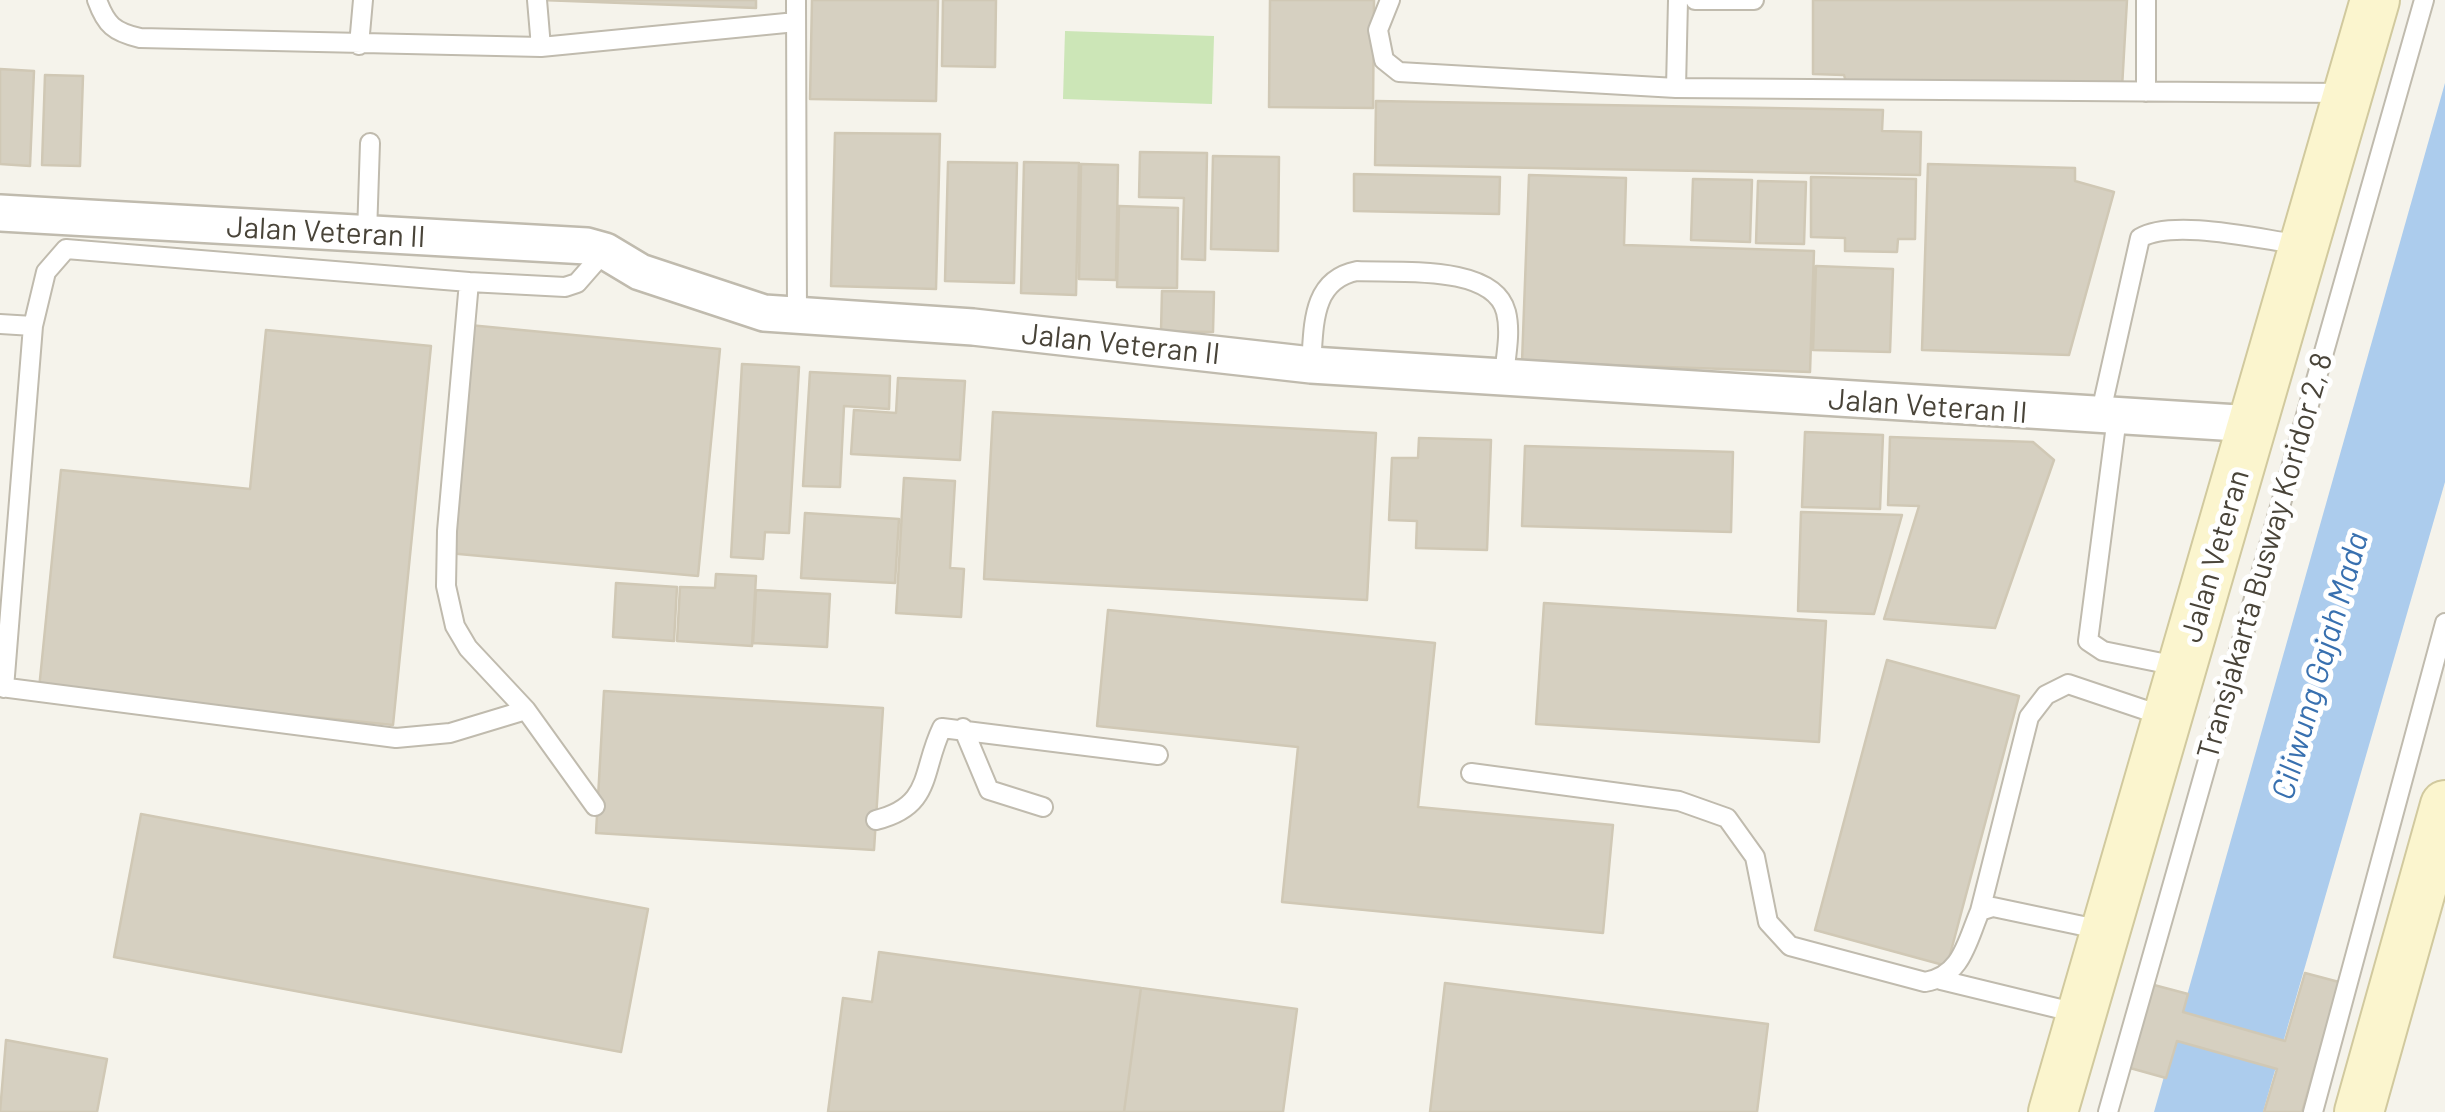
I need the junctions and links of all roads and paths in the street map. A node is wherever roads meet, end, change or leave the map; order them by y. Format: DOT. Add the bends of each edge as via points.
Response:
graph roads {
  1 [pos="97,0"];
  2 [pos="363,0"];
  3 [pos="538,0"];
  4 [pos="796,0"];
  5 [pos="1390,0"];
  6 [pos="1678,0"];
  7 [pos="1695,0"];
  8 [pos="1754,0"];
  9 [pos="2146,0"];
  10 [pos="2376,0"];
  11 [pos="2424,0"];
  12 [pos="796,22"];
  13 [pos="359,45"];
  14 [pos="542,47"];
  15 [pos="1676,88"];
  16 [pos="2146,92"];
  17 [pos="2350,92"];
  18 [pos="370,143"];
  19 [pos="0,214"];
  20 [pos="367,234"];
  21 [pos="2307,246"];
  22 [pos="605,250"];
  23 [pos="469,282"];
  24 [pos="798,316"];
  25 [pos="0,324"];
  26 [pos="33,326"];
  27 [pos="1311,365"];
  28 [pos="1504,375"];
  29 [pos="2108,417"];
  30 [pos="2254,424"];
  31 [pos="2445,623"];
  32 [pos="2182,667"];
  33 [pos="2,688"];
  34 [pos="526,710"];
  35 [pos="2166,717"];
  36 [pos="962,728"];
  37 [pos="1158,755"];
  38 [pos="1472,773"];
  39 [pos="2445,805"];
  40 [pos="595,806"];
  41 [pos="1044,807"];
  42 [pos="876,820"];
  43 [pos="2438,856"];
  44 [pos="1980,911"];
  45 [pos="2104,930"];
  46 [pos="1941,980"];
  47 [pos="2081,1014"];
  48 [pos="2053,1112"];
  49 [pos="2108,1112"];
  50 [pos="2313,1112"];
  51 [pos="2359,1112"];
  1 -- 13 [label="lane" via="117,33 140,38"];
  2 -- 13 [label="lane"];
  3 -- 14 [label="lane"];
  4 -- 12 [label="lane"];
  5 -- 15 [label="lane" via="1378,30 1384,60 1400,72"];
  6 -- 15 [label="lane"];
  7 -- 8 [label="lane"];
  9 -- 16 [label="lane"];
  10 -- 17 [label="main road, Jalan Veteran"];
  11 -- 49 [label="lane, Transjakarta Busway Koridor 2, 8"];
  12 -- 14 [label="lane"];
  12 -- 24 [label="lane"];
  13 -- 14 [label="lane"];
  15 -- 16 [label="lane"];
  16 -- 17 [label="lane"];
  17 -- 21 [label="main road, Jalan Veteran"];
  18 -- 20 [label="lane"];
  19 -- 20 [label="street, Jalan Veteran II"];
  20 -- 22 [label="street, Jalan Veteran II"];
  21 -- 29 [label="lane" via="2180,230 2153,230 2140,238"];
  21 -- 30 [label="main road, Jalan Veteran"];
  22 -- 23 [label="lane" via="565,288"];
  22 -- 24 [label="street, Jalan Veteran II" via="640,272 764,313"];
  23 -- 26 [label="lane" via="66,249 46,272"];
  23 -- 34 [label="lane" via="446,586 468,648"];
  24 -- 27 [label="street, Jalan Veteran II" via="973,327"];
  25 -- 26 [label="lane"];
  26 -- 33 [label="lane"];
  27 -- 28 [label="street, Jalan Veteran II"];
  27 -- 28 [label="lane" via="1320,296 1340,274 1357,270 1472,278 1490,286 1506,308"];
  28 -- 29 [label="street, Jalan Veteran II"];
  29 -- 30 [label="street, Jalan Veteran II"];
  29 -- 32 [label="lane" via="2088,641 2102,651"];
  30 -- 32 [label="main road, Jalan Veteran"];
  31 -- 50 [label="lane"];
  32 -- 35 [label="main road, Jalan Veteran"];
  33 -- 34 [label="lane" via="396,738 450,733"];
  34 -- 40 [label="lane"];
  35 -- 44 [label="lane" via="2068,684 2046,695 2029,716"];
  35 -- 45 [label="main road, Jalan Veteran"];
  36 -- 37 [label="lane"];
  36 -- 41 [label="lane" via="989,790"];
  36 -- 42 [label="lane" via="942,728 922,792 898,815"];
  38 -- 46 [label="lane" via="1679,800 1727,818 1755,857 1768,922 1790,946 1925,982"];
  39 -- 43 [label="main road"];
  43 -- 51 [label="main road"];
  44 -- 45 [label="lane" via="1993,907"];
  44 -- 46 [label="lane" via="1956,967"];
  45 -- 47 [label="main road, Jalan Veteran"];
  46 -- 47 [label="lane"];
  47 -- 48 [label="main road, Jalan Veteran"];
}
